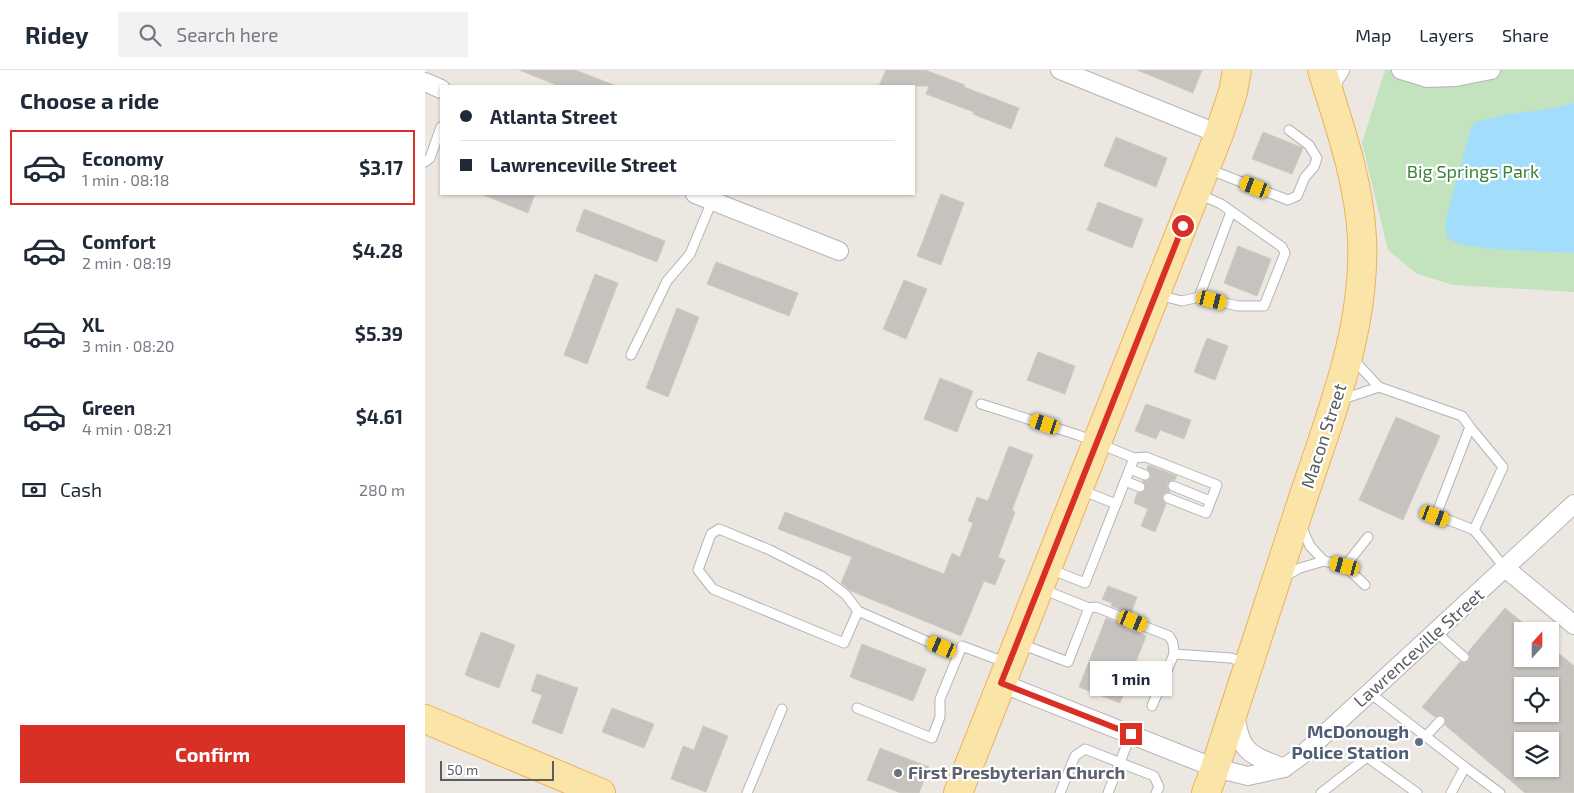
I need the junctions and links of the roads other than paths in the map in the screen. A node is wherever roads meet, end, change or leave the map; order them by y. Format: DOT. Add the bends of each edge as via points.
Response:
graph roads {
  1 [pos="1061,70"];
  2 [pos="1259,70"];
  3 [pos="1303,70"];
  4 [pos="1401,70"];
  5 [pos="1491,70"];
  6 [pos="1235,81"];
  7 [pos="1330,81"];
  8 [pos="425,82"];
  9 [pos="440,89"];
  10 [pos="440,130"];
  11 [pos="1289,130"];
  12 [pos="1219,134"];
  13 [pos="425,162"];
  14 [pos="1201,180"];
  15 [pos="697,195"];
  16 [pos="712,201"];
  17 [pos="1231,212"];
  18 [pos="839,251"];
  19 [pos="1156,294"];
  20 [pos="1199,297"];
  21 [pos="1349,355"];
  22 [pos="631,356"];
  23 [pos="1379,387"];
  24 [pos="1335,402"];
  25 [pos="981,404"];
  26 [pos="1469,427"];
  27 [pos="1097,443"];
  28 [pos="1134,458"];
  29 [pos="1130,469"];
  30 [pos="1145,475"];
  31 [pos="1125,481"];
  32 [pos="1173,486"];
  33 [pos="1140,487"];
  34 [pos="1079,489"];
  35 [pos="1168,498"];
  36 [pos="1210,501"];
  37 [pos="1116,504"];
  38 [pos="1574,504"];
  39 [pos="1297,518"];
  40 [pos="1474,530"];
  41 [pos="1368,537"];
  42 [pos="1324,561"];
  43 [pos="1345,566"];
  44 [pos="1505,568"];
  45 [pos="1044,578"];
  46 [pos="1277,580"];
  47 [pos="1365,585"];
  48 [pos="1089,608"];
  49 [pos="858,611"];
  50 [pos="1574,625"];
  51 [pos="1436,632"];
  52 [pos="1174,654"];
  53 [pos="959,655"];
  54 [pos="1464,657"];
  55 [pos="1010,663"];
  56 [pos="1249,664"];
  57 [pos="1369,693"];
  58 [pos="1152,706"];
  59 [pos="857,708"];
  60 [pos="782,709"];
  61 [pos="1234,709"];
  62 [pos="425,719"];
  63 [pos="1439,721"];
  64 [pos="1131,734"];
  65 [pos="1426,736"];
  66 [pos="1121,762"];
  67 [pos="1215,768"];
  68 [pos="1284,768"];
  69 [pos="1465,768"];
  70 [pos="601,793"];
  71 [pos="747,793"];
  72 [pos="958,793"];
  73 [pos="1060,793"];
  74 [pos="1108,793"];
  75 [pos="1156,793"];
  76 [pos="1206,793"];
  77 [pos="1321,793"];
  78 [pos="1417,793"];
  79 [pos="1451,793"];
  80 [pos="1500,793"];
  1 -- 12 [label="street"];
  2 -- 6 [label="main road"];
  3 -- 7 [label="main road"];
  4 -- 5 [label="street" via="1427,78 1456,77"];
  6 -- 12 [label="main road"];
  7 -- 21 [label="main road, Macon Street" via="1349,154 1362,238 1361,277"];
  8 -- 9 [label="street"];
  10 -- 13 [label="lane" via="430,158"];
  11 -- 14 [label="lane" via="1309,145 1317,158 1297,196 1288,200"];
  12 -- 14 [label="main road"];
  14 -- 17 [label="lane"];
  14 -- 19 [label="main road"];
  15 -- 16 [label="street"];
  16 -- 18 [label="street"];
  16 -- 22 [label="lane" via="690,254 667,281"];
  17 -- 20 [label="lane"];
  17 -- 20 [label="lane" via="1282,247 1285,253 1264,306 1238,306"];
  19 -- 20 [label="lane" via="1182,301"];
  19 -- 27 [label="main road"];
  21 -- 23 [label="lane"];
  21 -- 24 [label="main road, Macon Street"];
  23 -- 24 [label="lane"];
  23 -- 26 [label="lane" via="1462,416"];
  24 -- 39 [label="main road, Macon Street"];
  25 -- 27 [label="lane"];
  26 -- 40 [label="lane" via="1503,467"];
  26 -- 40 [label="lane" via="1435,516"];
  27 -- 28 [label="lane"];
  27 -- 34 [label="main road"];
  28 -- 29 [label="lane"];
  28 -- 36 [label="lane" via="1147,457 1217,485"];
  29 -- 30 [label="lane"];
  29 -- 31 [label="lane"];
  31 -- 33 [label="lane"];
  31 -- 37 [label="lane"];
  32 -- 36 [label="lane"];
  34 -- 37 [label="lane"];
  34 -- 45 [label="main road"];
  35 -- 36 [label="lane" via="1205,513"];
  37 -- 45 [label="lane" via="1085,583"];
  38 -- 44 [label="street, Lawrenceville Street"];
  39 -- 42 [label="lane" via="1310,546"];
  39 -- 46 [label="main road, Macon Street"];
  40 -- 44 [label="lane"];
  41 -- 43 [label="lane"];
  42 -- 43 [label="lane"];
  42 -- 46 [label="lane" via="1300,568"];
  43 -- 47 [label="lane"];
  44 -- 50 [label="street"];
  44 -- 51 [label="street, Lawrenceville Street"];
  45 -- 48 [label="lane"];
  45 -- 55 [label="main road"];
  46 -- 56 [label="main road, Macon Street"];
  48 -- 52 [label="lane" via="1096,607 1169,636"];
  48 -- 55 [label="lane" via="1067,662"];
  49 -- 49 [label="lane" via="844,644 713,588 698,570 711,534 719,529 816,573 846,595"];
  49 -- 53 [label="lane"];
  51 -- 54 [label="lane"];
  51 -- 57 [label="street, Lawrenceville Street"];
  52 -- 56 [label="lane" via="1231,658"];
  52 -- 58 [label="lane"];
  53 -- 55 [label="lane" via="962,646"];
  53 -- 59 [label="lane" via="940,698 940,717 932,738"];
  55 -- 64 [label="street, Lawrenceville Street"];
  55 -- 72 [label="main road"];
  56 -- 61 [label="main road, Macon Street"];
  57 -- 65 [label="lane"];
  57 -- 68 [label="street, Lawrenceville Street"];
  60 -- 71 [label="lane"];
  61 -- 67 [label="main road, Macon Street"];
  61 -- 68 [label="street" via="1238,736 1246,749"];
  62 -- 70 [label="main road"];
  63 -- 65 [label="lane"];
  64 -- 66 [label="lane"];
  64 -- 67 [label="street, Lawrenceville Street"];
  65 -- 69 [label="lane"];
  66 -- 73 [label="lane" via="1085,749 1075,756"];
  66 -- 74 [label="lane"];
  66 -- 75 [label="lane" via="1154,776 1159,787"];
  67 -- 68 [label="street, Lawrenceville Street" via="1248,776"];
  67 -- 76 [label="main road, Macon Street"];
  69 -- 79 [label="lane"];
  69 -- 80 [label="lane"];
  77 -- 78 [label="lane" via="1367,757"];
}
